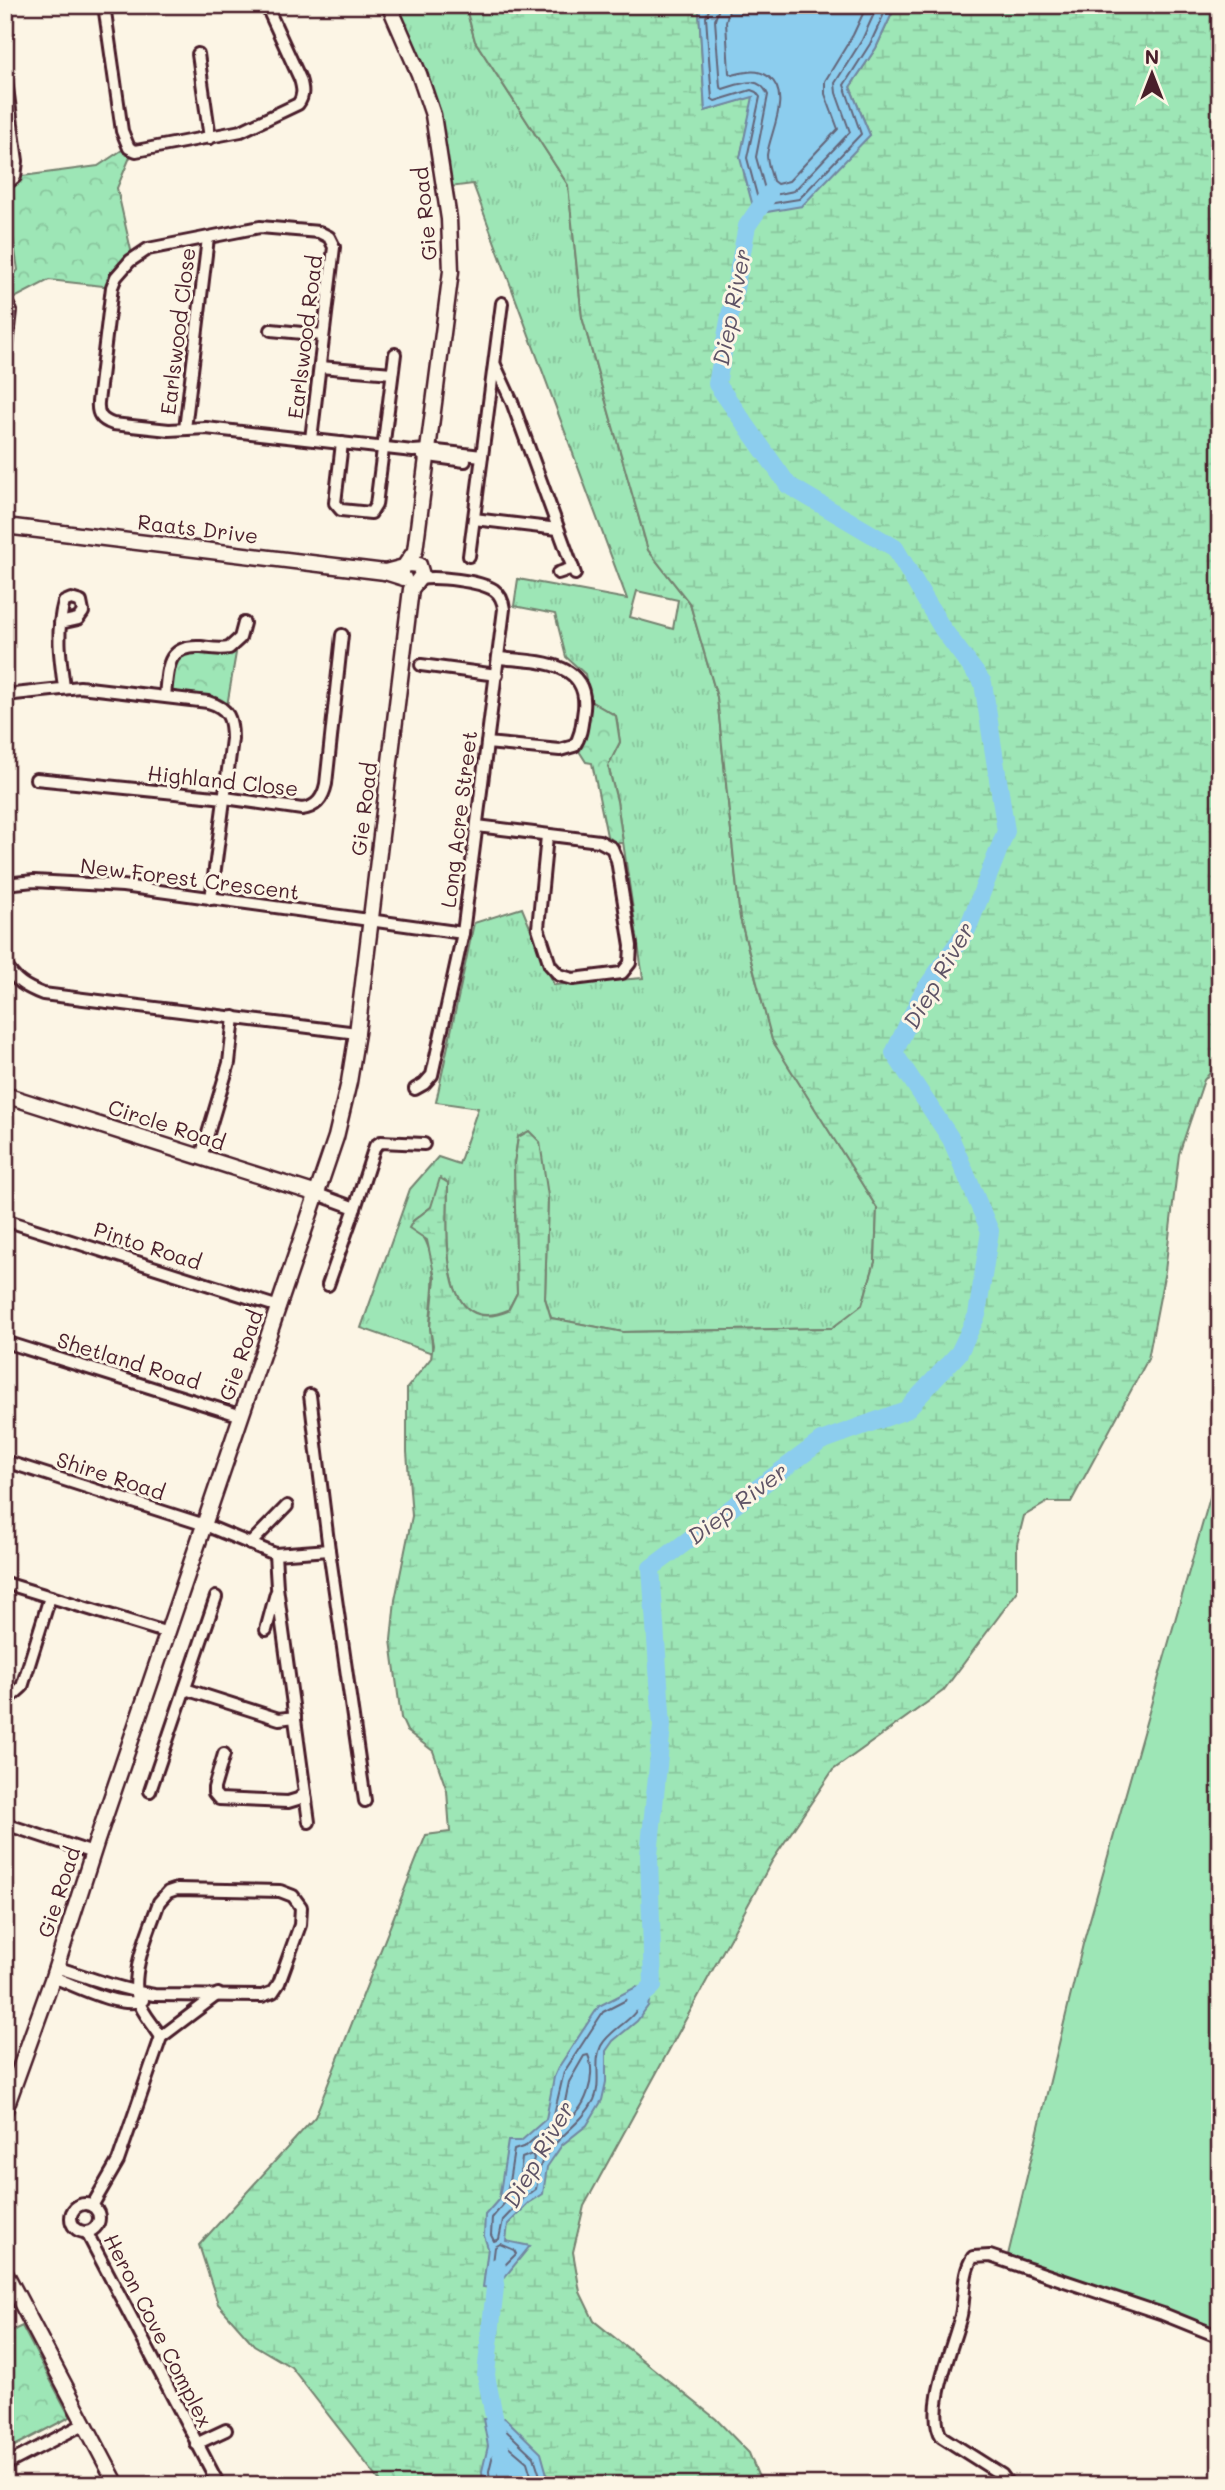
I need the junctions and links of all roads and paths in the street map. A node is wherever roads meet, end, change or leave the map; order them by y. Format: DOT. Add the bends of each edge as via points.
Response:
graph roads {
  1 [pos="104,5"];
  2 [pos="266,5"];
  3 [pos="389,5"];
  4 [pos="198,54"];
  5 [pos="5,73"];
  6 [pos="210,138"];
  7 [pos="5,185"];
  8 [pos="208,237"];
  9 [pos="5,300"];
  10 [pos="502,303"];
  11 [pos="271,330"];
  12 [pos="323,335"];
  13 [pos="395,354"];
  14 [pos="494,362"];
  15 [pos="5,363"];
  16 [pos="320,367"];
  17 [pos="392,373"];
  18 [pos="490,395"];
  19 [pos="512,402"];
  20 [pos="185,429"];
  21 [pos="311,439"];
  22 [pos="342,443"];
  23 [pos="382,448"];
  24 [pos="423,453"];
  25 [pos="482,460"];
  26 [pos="474,519"];
  27 [pos="5,526"];
  28 [pos="558,529"];
  29 [pos="469,556"];
  30 [pos="414,573"];
  31 [pos="558,573"];
  32 [pos="60,623"];
  33 [pos="244,623"];
  34 [pos="342,635"];
  35 [pos="499,658"];
  36 [pos="421,665"];
  37 [pos="497,675"];
  38 [pos="64,687"];
  39 [pos="5,695"];
  40 [pos="165,696"];
  41 [pos="488,743"];
  42 [pos="36,779"];
  43 [pos="225,798"];
  44 [pos="477,826"];
  45 [pos="547,836"];
  46 [pos="5,884"];
  47 [pos="211,899"];
  48 [pos="370,920"];
  49 [pos="463,933"];
  50 [pos="5,964"];
  51 [pos="234,1017"];
  52 [pos="357,1033"];
  53 [pos="415,1089"];
  54 [pos="5,1095"];
  55 [pos="424,1144"];
  56 [pos="201,1157"];
  57 [pos="317,1194"];
  58 [pos="355,1208"];
  59 [pos="5,1220"];
  60 [pos="328,1285"];
  61 [pos="279,1307"];
  62 [pos="5,1342"];
  63 [pos="310,1395"];
  64 [pos="242,1416"];
  65 [pos="5,1461"];
  66 [pos="287,1506"];
  67 [pos="205,1525"];
  68 [pos="250,1544"];
  69 [pos="330,1550"];
  70 [pos="275,1554"];
  71 [pos="5,1583"];
  72 [pos="277,1587"];
  73 [pos="50,1597"];
  74 [pos="216,1597"];
  75 [pos="266,1630"];
  76 [pos="168,1633"];
  77 [pos="185,1689"];
  78 [pos="5,1696"];
  79 [pos="295,1717"];
  80 [pos="224,1754"];
  81 [pos="150,1791"];
  82 [pos="305,1793"];
  83 [pos="365,1801"];
  84 [pos="309,1822"];
  85 [pos="5,1824"];
  86 [pos="93,1853"];
  87 [pos="54,1972"];
  88 [pos="218,1994"];
  89 [pos="137,1997"];
  90 [pos="161,2037"];
  91 [pos="5,2110"];
  92 [pos="92,2206"];
  93 [pos="87,2232"];
  94 [pos="5,2272"];
  95 [pos="1220,2337"];
  96 [pos="85,2424"];
  97 [pos="226,2430"];
  98 [pos="196,2445"];
  99 [pos="5,2465"];
  100 [pos="117,2485"];
  101 [pos="219,2485"];
  102 [pos="1009,2485"];
  1 -- 6 [label="street" via="122,131 129,148 145,151"];
  2 -- 6 [label="street" via="300,79 302,99 252,127"];
  3 -- 24 [label="street, Gie Road" via="433,116 451,236"];
  4 -- 6 [label="street"];
  5 -- 7 [label="street" via="17,161 15,177"];
  8 -- 12 [label="street, Earlswood Road" via="267,226 329,237 334,247"];
  8 -- 20 [label="street, Earlswood Close"];
  8 -- 20 [label="street, Earlswood Road" via="148,249 116,277 98,402 100,416 113,424"];
  9 -- 15 [label="street" via="11,311"];
  10 -- 14 [label="street"];
  11 -- 12 [label="street"];
  12 -- 16 [label="street, Earlswood Road"];
  13 -- 17 [label="street"];
  14 -- 18 [label="street"];
  14 -- 19 [label="street"];
  16 -- 17 [label="street"];
  16 -- 21 [label="street, Earlswood Road"];
  17 -- 23 [label="street"];
  18 -- 19 [label="street" via="497,390"];
  18 -- 25 [label="street"];
  19 -- 28 [label="street"];
  20 -- 21 [label="street, Earlswood Road"];
  21 -- 22 [label="street, Earlswood Road"];
  22 -- 23 [label="street, Earlswood Road"];
  22 -- 23 [label="street" via="335,503 341,510 371,513 376,505"];
  23 -- 24 [label="street, Earlswood Road"];
  24 -- 25 [label="street, Earlswood Road"];
  24 -- 30 [label="street, Gie Road"];
  25 -- 26 [label="street"];
  26 -- 28 [label="street"];
  26 -- 29 [label="street"];
  27 -- 30 [label="street, Raats Drive"];
  28 -- 31 [label="street" via="574,571"];
  30 -- 35 [label="street, Long Acre Street" via="488,587 499,595 504,609"];
  30 -- 48 [label="street, Gie Road"];
  32 -- 38 [label="street"];
  33 -- 40 [label="street" via="240,638 229,648 187,646 175,653"];
  34 -- 43 [label="street, Highland Close" via="322,798 302,809"];
  35 -- 37 [label="street, Long Acre Street"];
  35 -- 41 [label="street" via="556,665 574,675 584,702 582,730 568,749"];
  36 -- 37 [label="street"];
  37 -- 41 [label="street, Long Acre Street"];
  38 -- 39 [label="street"];
  38 -- 40 [label="street"];
  40 -- 43 [label="street" via="208,702 228,712 232,739"];
  41 -- 44 [label="street, Long Acre Street"];
  42 -- 43 [label="street, Highland Close"];
  43 -- 47 [label="street"];
  44 -- 45 [label="street"];
  44 -- 49 [label="street, Long Acre Street"];
  45 -- 45 [label="street" via="603,842 615,851 631,946 630,963 622,973 573,979 559,975 550,965 538,928"];
  46 -- 47 [label="street, New Forest Crescent" via="123,886"];
  47 -- 48 [label="street, New Forest Crescent"];
  48 -- 49 [label="street, Long Acre Street"];
  48 -- 52 [label="street, Gie Road"];
  49 -- 53 [label="street" via="432,1075"];
  50 -- 51 [label="street" via="18,982 43,994"];
  51 -- 52 [label="street"];
  51 -- 56 [label="street" via="229,1063"];
  52 -- 57 [label="street, Gie Road" via="344,1105"];
  54 -- 56 [label="street, Circle Road"];
  55 -- 58 [label="street" via="381,1142 375,1146"];
  56 -- 57 [label="street, Circle Road"];
  57 -- 58 [label="street"];
  57 -- 61 [label="street, Gie Road"];
  58 -- 60 [label="street"];
  59 -- 61 [label="street, Pinto Road"];
  61 -- 64 [label="street, Gie Road"];
  62 -- 64 [label="street, Shetland Road"];
  63 -- 69 [label="street"];
  64 -- 67 [label="street, Gie Road"];
  65 -- 67 [label="street, Shire Road"];
  66 -- 68 [label="street"];
  67 -- 68 [label="street, Shire Road"];
  67 -- 76 [label="street, Gie Road"];
  68 -- 70 [label="street, Shire Road"];
  69 -- 70 [label="street"];
  69 -- 83 [label="street"];
  70 -- 72 [label="street"];
  71 -- 73 [label="street"];
  72 -- 75 [label="street"];
  72 -- 79 [label="street"];
  73 -- 76 [label="street"];
  73 -- 78 [label="street" via="22,1687"];
  74 -- 77 [label="street"];
  76 -- 86 [label="street, Gie Road"];
  77 -- 79 [label="street" via="279,1719"];
  77 -- 81 [label="street"];
  79 -- 82 [label="street"];
  80 -- 82 [label="street" via="214,1788 219,1799 288,1802"];
  82 -- 84 [label="street"];
  85 -- 86 [label="street"];
  86 -- 87 [label="street, Gie Road"];
  87 -- 89 [label="street"];
  87 -- 91 [label="street, Gie Road"];
  88 -- 89 [label="street"];
  88 -- 89 [label="street" via="262,1996 276,1988 300,1925 301,1907 293,1896 280,1891 168,1892 159,1902 139,1959"];
  88 -- 90 [label="street"];
  89 -- 90 [label="street"];
  90 -- 92 [label="street" via="118,2161"];
  92 -- 93 [label="street" via="99,2214 99,2224"];
  92 -- 93 [label="street" via="78,2206 72,2213 74,2227"];
  93 -- 98 [label="street, Heron Cove Complex"];
  94 -- 96 [label="street"];
  95 -- 102 [label="street" via="990,2256 973,2257 939,2388 938,2427 942,2437 1002,2475"];
  96 -- 99 [label="street"];
  96 -- 100 [label="street"];
  97 -- 98 [label="street, Heron Cove Complex"];
  98 -- 101 [label="street, Heron Cove Complex"];
}
